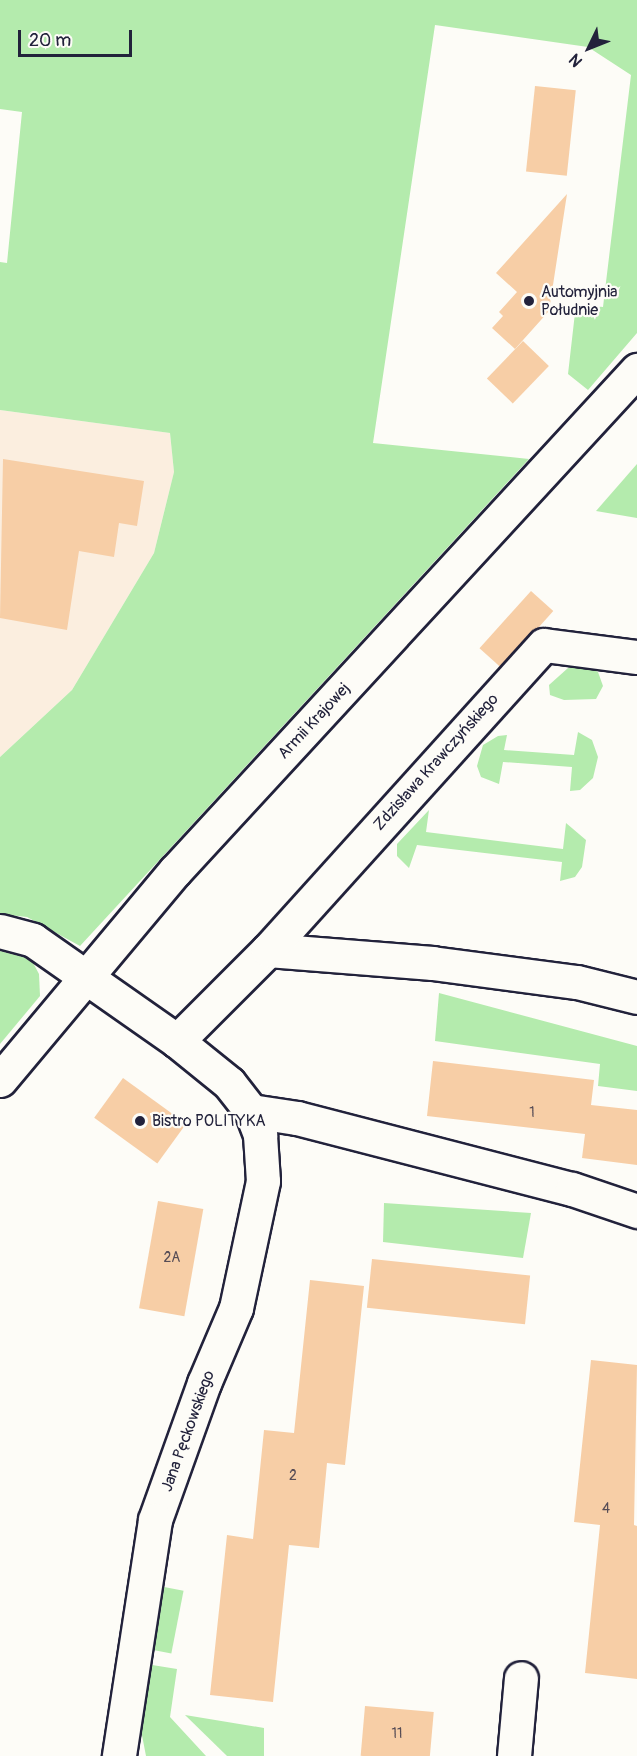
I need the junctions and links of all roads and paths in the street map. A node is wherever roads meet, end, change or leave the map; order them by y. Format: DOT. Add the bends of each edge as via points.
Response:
graph roads {
  1 [pos="637,370"];
  2 [pos="637,657"];
  3 [pos="0,931"];
  4 [pos="268,950"];
  5 [pos="85,978"];
  6 [pos="637,997"];
  7 [pos="177,1041"];
  8 [pos="0,1080"];
  9 [pos="251,1111"];
  10 [pos="637,1211"];
  11 [pos="521,1678"];
  12 [pos="119,1756"];
  13 [pos="514,1756"];
  1 -- 5 [label="street, Armii Krajowej" via="175,871"];
  2 -- 4 [label="street, Zdzisława Krawczyńskiego" via="544,645"];
  3 -- 5 [label="street, Jana Pęckowskiego" via="33,940"];
  4 -- 6 [label="street" via="432,963 577,982"];
  4 -- 7 [label="street, Zdzisława Krawczyńskiego"];
  5 -- 7 [label="street, Jana Pęckowskiego"];
  5 -- 8 [label="street, Armii Krajowej"];
  7 -- 9 [label="street, Jana Pęckowskiego" via="229,1083"];
  9 -- 10 [label="street" via="297,1118 572,1189"];
  9 -- 12 [label="street, Jana Pęckowskiego" via="260,1136 263,1181 249,1258 231,1327 204,1383 155,1520"];
  11 -- 13 [label="street"];
}
